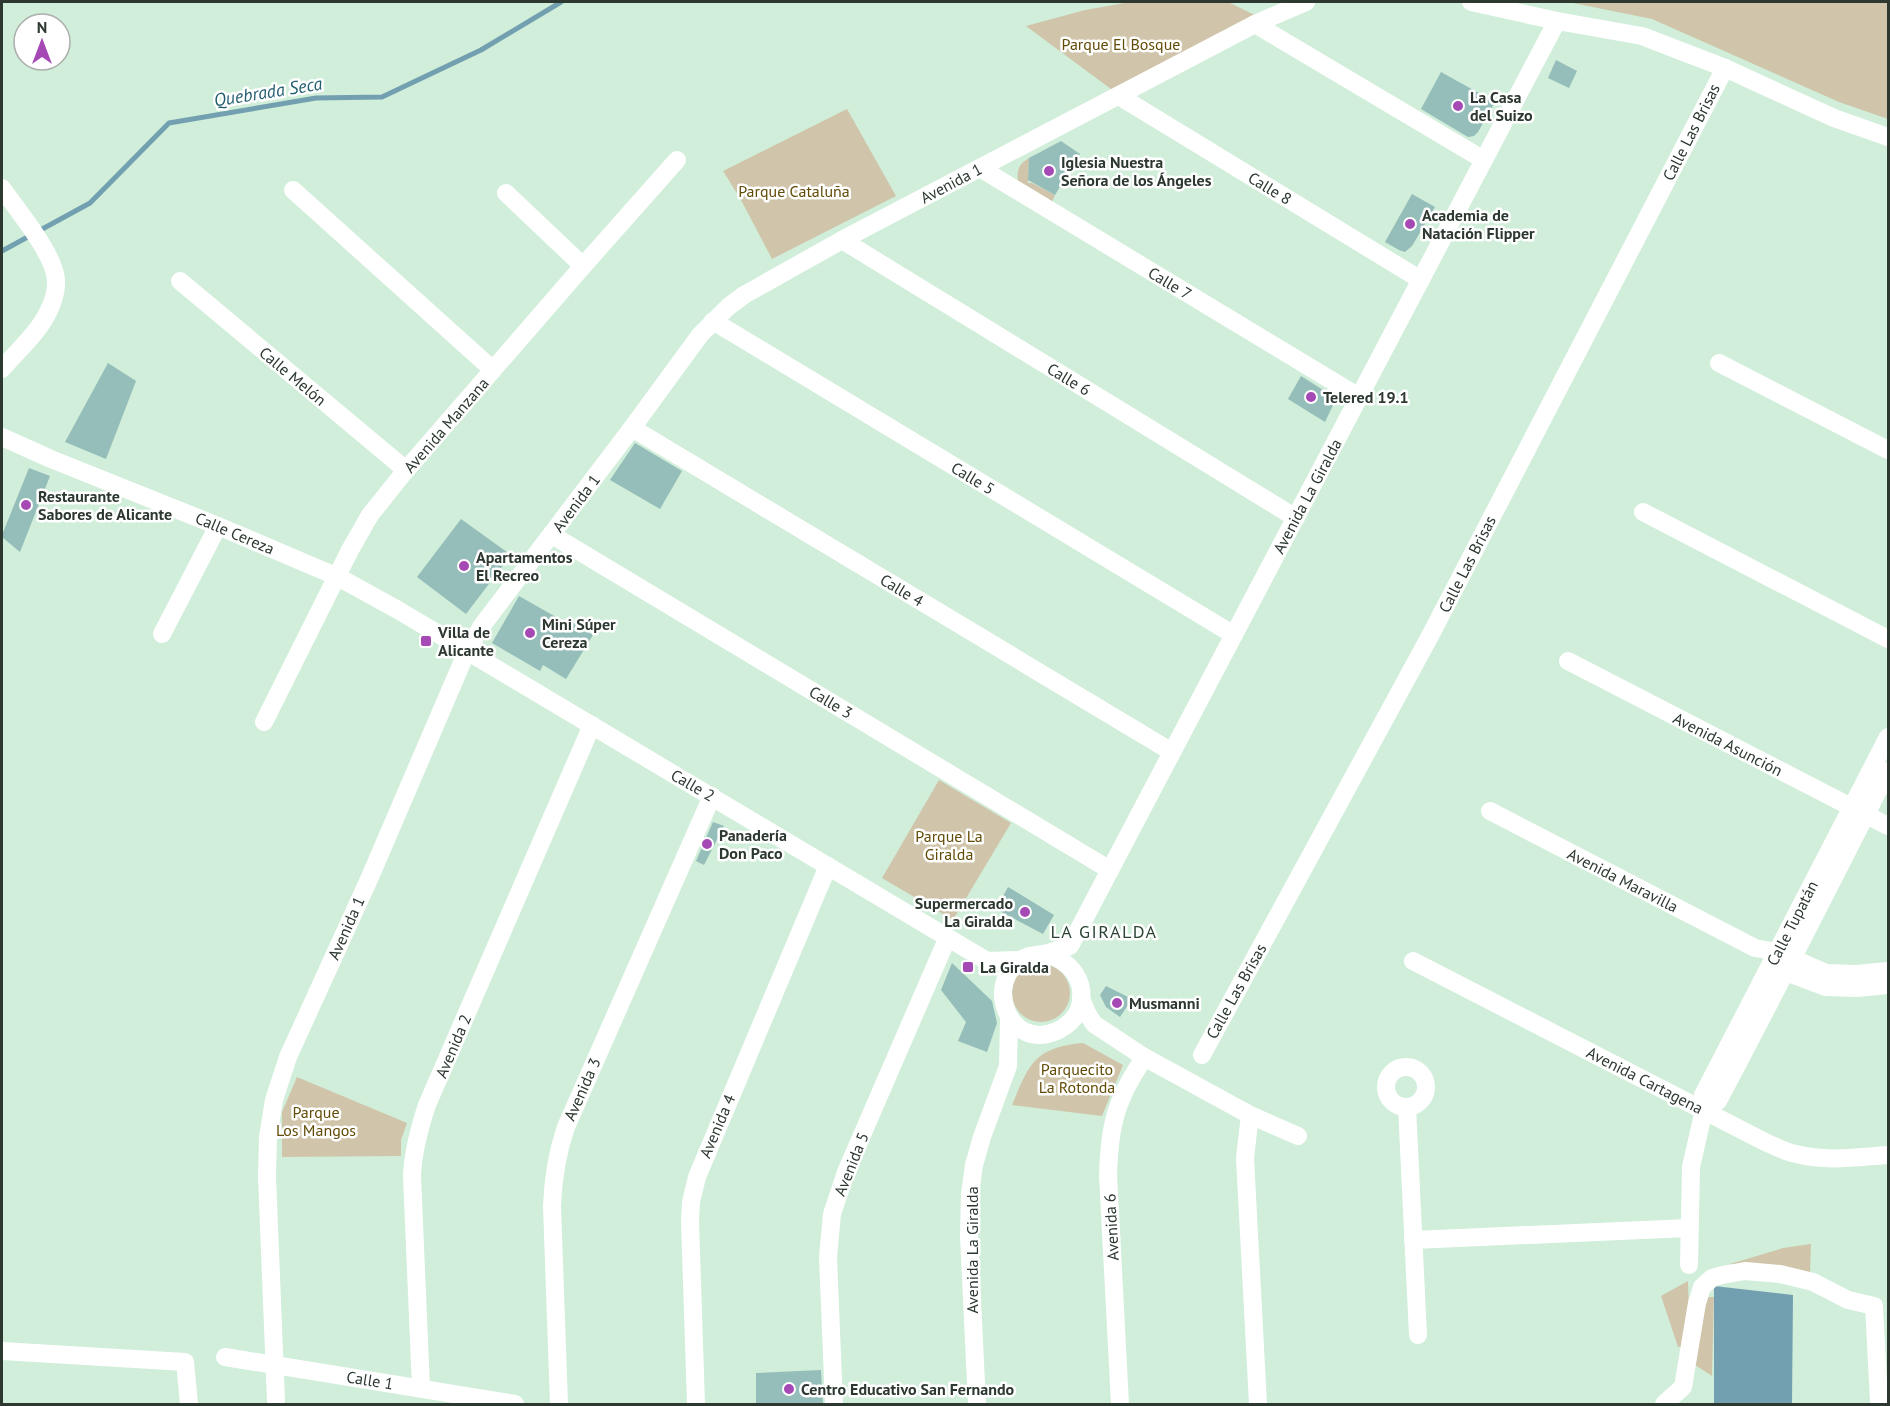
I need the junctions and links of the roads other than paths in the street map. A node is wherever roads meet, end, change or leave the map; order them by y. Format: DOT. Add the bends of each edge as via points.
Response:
graph roads {
  1 [pos="1306,2"];
  2 [pos="1471,2"];
  3 [pos="1557,21"];
  4 [pos="1255,24"];
  5 [pos="1725,68"];
  6 [pos="1119,96"];
  7 [pos="1888,137"];
  8 [pos="677,160"];
  9 [pos="1484,160"];
  10 [pos="980,168"];
  11 [pos="2,188"];
  12 [pos="294,190"];
  13 [pos="506,194"];
  14 [pos="842,240"];
  15 [pos="583,266"];
  16 [pos="1421,280"];
  17 [pos="180,281"];
  18 [pos="713,321"];
  19 [pos="1719,363"];
  20 [pos="2,369"];
  21 [pos="493,370"];
  22 [pos="1359,397"];
  23 [pos="632,428"];
  24 [pos="2,437"];
  25 [pos="1888,450"];
  26 [pos="406,470"];
  27 [pos="1642,512"];
  28 [pos="1296,518"];
  29 [pos="218,526"];
  30 [pos="552,535"];
  31 [pos="338,577"];
  32 [pos="398,610"];
  33 [pos="162,634"];
  34 [pos="1234,635"];
  35 [pos="1888,639"];
  36 [pos="467,651"];
  37 [pos="1568,661"];
  38 [pos="264,722"];
  39 [pos="592,726"];
  40 [pos="1888,737"];
  41 [pos="1172,752"];
  42 [pos="1888,771"];
  43 [pos="712,796"];
  44 [pos="1490,811"];
  45 [pos="1860,811"];
  46 [pos="1888,826"];
  47 [pos="828,866"];
  48 [pos="1110,870"];
  49 [pos="947,939"];
  50 [pos="1070,946"];
  51 [pos="1044,954"];
  52 [pos="1022,960"];
  53 [pos="987,961"];
  54 [pos="1413,961"];
  55 [pos="1782,962"];
  56 [pos="1888,971"];
  57 [pos="1074,972"];
  58 [pos="1888,985"];
  59 [pos="1003,998"];
  60 [pos="1081,999"];
  61 [pos="1009,1019"];
  62 [pos="1094,1024"];
  63 [pos="1065,1027"];
  64 [pos="1039,1035"];
  65 [pos="1202,1055"];
  66 [pos="1144,1057"];
  67 [pos="1008,1066"];
  68 [pos="1407,1107"];
  69 [pos="1704,1110"];
  70 [pos="1250,1115"];
  71 [pos="1298,1136"];
  72 [pos="1888,1155"];
  73 [pos="1688,1228"];
  74 [pos="1413,1240"];
  75 [pos="1689,1265"];
  76 [pos="1418,1335"];
  77 [pos="2,1351"];
  78 [pos="225,1357"];
  79 [pos="275,1365"];
  80 [pos="421,1388"];
  81 [pos="276,1401"];
  82 [pos="1879,1402"];
  83 [pos="189,1404"];
  84 [pos="515,1404"];
  85 [pos="559,1404"];
  86 [pos="696,1404"];
  87 [pos="834,1404"];
  88 [pos="977,1404"];
  89 [pos="1120,1404"];
  90 [pos="1257,1404"];
  91 [pos="1664,1404"];
  1 -- 4 [label="street, Avenida 1"];
  2 -- 3 [label="street, Calle Las Brisas"];
  3 -- 5 [label="street, Calle Las Brisas" via="1642,36"];
  3 -- 9 [label="street, Avenida La Giralda"];
  4 -- 6 [label="street, Avenida 1"];
  4 -- 9 [label="street"];
  5 -- 7 [label="street, Calle Las Brisas" via="1834,118"];
  5 -- 65 [label="street, Calle Las Brisas" via="1430,636"];
  6 -- 10 [label="street, Avenida 1"];
  6 -- 16 [label="street, Calle 8"];
  8 -- 15 [label="street, Avenida Manzana"];
  9 -- 16 [label="street, Avenida La Giralda"];
  10 -- 14 [label="street, Avenida 1"];
  10 -- 22 [label="street, Calle 7"];
  11 -- 20 [label="street" via="43,248 56,282 52,302 40,326"];
  12 -- 21 [label="street"];
  13 -- 15 [label="street"];
  14 -- 18 [label="street, Avenida 1" via="744,295"];
  14 -- 28 [label="street, Calle 6"];
  15 -- 21 [label="street, Avenida Manzana"];
  16 -- 22 [label="street, Avenida La Giralda"];
  17 -- 26 [label="street, Calle Melón"];
  18 -- 23 [label="street, Avenida 1"];
  18 -- 34 [label="street, Calle 5"];
  19 -- 25 [label="street"];
  21 -- 26 [label="street, Avenida Manzana"];
  22 -- 28 [label="street, Avenida La Giralda"];
  23 -- 30 [label="street, Avenida 1"];
  23 -- 41 [label="street, Calle 4"];
  24 -- 29 [label="street, Calle Cereza"];
  26 -- 31 [label="street, Avenida Manzana" via="370,516"];
  27 -- 35 [label="street"];
  28 -- 34 [label="street, Avenida La Giralda"];
  29 -- 31 [label="street, Calle Cereza"];
  29 -- 33 [label="street"];
  30 -- 36 [label="street, Avenida 1"];
  30 -- 48 [label="street, Calle 3"];
  31 -- 32 [label="street, Calle Cereza"];
  31 -- 38 [label="street, Avenida Manzana"];
  32 -- 36 [label="street, Calle 2"];
  34 -- 41 [label="street, Avenida La Giralda"];
  36 -- 39 [label="street, Calle 2"];
  36 -- 79 [label="street, Avenida 1" via="288,1057 274,1100 267,1177"];
  37 -- 45 [label="street, Avenida Asunción"];
  39 -- 43 [label="street, Calle 2"];
  39 -- 80 [label="street, Avenida 2" via="418,1130 412,1176"];
  40 -- 45 [label="street, Calle Tupatán"];
  41 -- 48 [label="street, Avenida La Giralda"];
  42 -- 45 [label="street, Calle Tupatán"];
  43 -- 47 [label="street, Calle 2"];
  43 -- 85 [label="street, Avenida 3" via="561,1141 552,1206"];
  44 -- 55 [label="street, Avenida Maravilla"];
  45 -- 46 [label="street, Avenida Asunción"];
  45 -- 55 [label="street, Calle Tupatán"];
  47 -- 49 [label="street, Calle 2"];
  47 -- 86 [label="street, Avenida 4" via="696,1177 690,1221"];
  48 -- 50 [label="street, Avenida La Giralda"];
  49 -- 53 [label="street, Calle 2"];
  49 -- 87 [label="street, Avenida 5" via="846,1172 832,1214 828,1257"];
  50 -- 51 [label="street"];
  50 -- 57 [label="street"];
  51 -- 52 [label="street"];
  51 -- 57 [label="street" via="1065,962"];
  52 -- 53 [label="street"];
  52 -- 59 [label="street" via="1007,978"];
  53 -- 59 [label="street"];
  54 -- 69 [label="street, Avenida Cartagena"];
  55 -- 56 [label="street, Avenida Maravilla" via="1826,973"];
  55 -- 58 [label="street, Avenida Maravilla" via="1826,987"];
  55 -- 69 [label="street, Calle Tupatán" via="1703,1095"];
  57 -- 60 [label="street"];
  59 -- 61 [label="street"];
  60 -- 62 [label="street"];
  60 -- 63 [label="street" via="1074,1020"];
  61 -- 64 [label="street" via="1027,1033"];
  61 -- 67 [label="street, Avenida La Giralda"];
  62 -- 63 [label="street"];
  62 -- 66 [label="street"];
  63 -- 64 [label="street"];
  64 -- 67 [label="street, Avenida La Giralda" via="1022,1047"];
  66 -- 70 [label="street"];
  66 -- 89 [label="street, Avenida 6" via="1122,1095 1109,1152"];
  67 -- 88 [label="street, Avenida La Giralda" via="982,1137 970,1194"];
  68 -- 74 [label="street"];
  69 -- 72 [label="street, Avenida Cartagena" via="1793,1154 1837,1159"];
  69 -- 73 [label="street, Calle Tupatán" via="1691,1167"];
  70 -- 71 [label="street"];
  70 -- 90 [label="street" via="1245,1158"];
  73 -- 74 [label="street"];
  73 -- 75 [label="street, Calle Tupatán"];
  74 -- 76 [label="street"];
  77 -- 83 [label="street" via="185,1362"];
  78 -- 79 [label="street, Calle 1"];
  79 -- 80 [label="street, Calle 1"];
  79 -- 81 [label="street, Avenida 1"];
  80 -- 84 [label="street, Calle 1"];
  82 -- 91 [label="street" via="1874,1306 1848,1300 1813,1282 1779,1274 1744,1272 1712,1278 1702,1287 1683,1387"];
}
